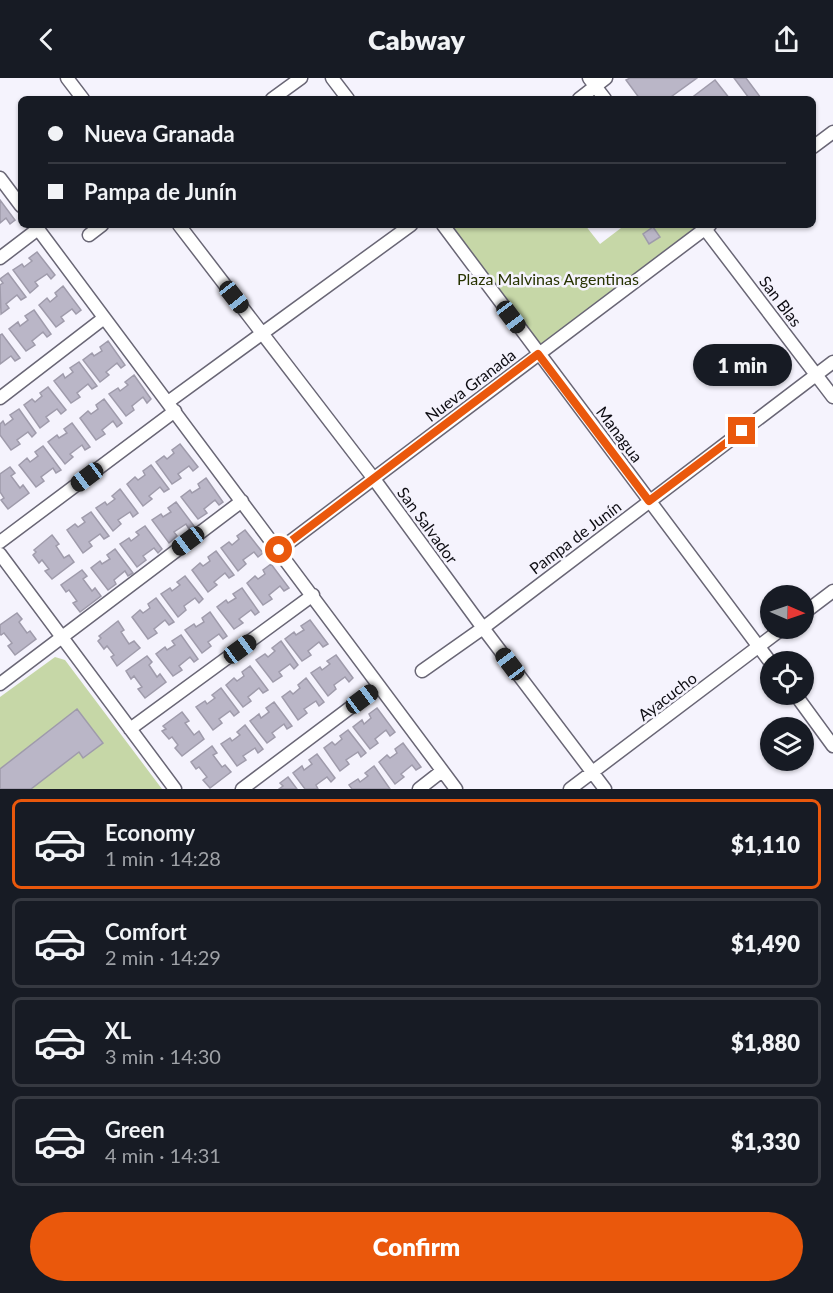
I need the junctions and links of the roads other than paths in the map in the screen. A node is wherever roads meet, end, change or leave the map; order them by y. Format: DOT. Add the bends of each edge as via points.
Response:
graph roads {
  1 [pos="68,78"];
  2 [pos="300,78"];
  3 [pos="332,78"];
  4 [pos="606,78"];
  5 [pos="592,82"];
  6 [pos="81,96"];
  7 [pos="276,96"];
  8 [pos="346,96"];
  9 [pos="581,96"];
  10 [pos="603,96"];
  11 [pos="833,132"];
  12 [pos="816,145"];
  13 [pos="0,178"];
  14 [pos="18,202"];
  15 [pos="35,228"];
  16 [pos="37,228"];
  17 [pos="98,228"];
  18 [pos="180,228"];
  19 [pos="407,228"];
  20 [pos="445,228"];
  21 [pos="703,228"];
  22 [pos="707,228"];
  23 [pos="89,235"];
  24 [pos="0,258"];
  25 [pos="104,318"];
  26 [pos="262,333"];
  27 [pos="538,354"];
  28 [pos="833,362"];
  29 [pos="816,375"];
  30 [pos="833,397"];
  31 [pos="0,398"];
  32 [pos="171,407"];
  33 [pos="374,479"];
  34 [pos="242,501"];
  35 [pos="649,501"];
  36 [pos="0,542"];
  37 [pos="279,550"];
  38 [pos="0,554"];
  39 [pos="833,591"];
  40 [pos="313,595"];
  41 [pos="814,605"];
  42 [pos="483,628"];
  43 [pos="62,637"];
  44 [pos="768,639"];
  45 [pos="759,646"];
  46 [pos="763,651"];
  47 [pos="422,671"];
  48 [pos="0,684"];
  49 [pos="379,686"];
  50 [pos="803,705"];
  51 [pos="130,729"];
  52 [pos="833,746"];
  53 [pos="442,771"];
  54 [pos="593,773"];
  55 [pos="176,789"];
  56 [pos="243,789"];
  57 [pos="419,789"];
  58 [pos="456,789"];
  59 [pos="570,789"];
  60 [pos="605,789"];
  1 -- 6 [label="street"];
  2 -- 7 [label="street"];
  3 -- 8 [label="street"];
  4 -- 5 [label="street"];
  5 -- 9 [label="street"];
  5 -- 10 [label="street"];
  11 -- 12 [label="street"];
  13 -- 14 [label="street"];
  15 -- 24 [label="street"];
  16 -- 25 [label="street"];
  17 -- 23 [label="street"];
  18 -- 26 [label="street, San Salvador"];
  19 -- 26 [label="street"];
  20 -- 27 [label="street, Managua"];
  21 -- 27 [label="street, Nueva Granada"];
  22 -- 29 [label="street, San Blas"];
  25 -- 31 [label="street"];
  25 -- 32 [label="street"];
  26 -- 32 [label="street"];
  26 -- 33 [label="street, San Salvador"];
  27 -- 33 [label="street, Nueva Granada"];
  27 -- 35 [label="street, Managua"];
  28 -- 29 [label="street, Pampa de Junín"];
  29 -- 30 [label="street, San Blas"];
  29 -- 35 [label="street, Pampa de Junín"];
  32 -- 34 [label="street"];
  32 -- 36 [label="street"];
  33 -- 37 [label="street, Nueva Granada"];
  33 -- 42 [label="street, San Salvador"];
  34 -- 37 [label="street"];
  34 -- 43 [label="street"];
  35 -- 42 [label="street, Pampa de Junín"];
  35 -- 45 [label="street, Managua"];
  37 -- 40 [label="street"];
  38 -- 43 [label="street"];
  39 -- 41 [label="street"];
  40 -- 49 [label="street"];
  40 -- 51 [label="street"];
  42 -- 47 [label="street, Pampa de Junín"];
  42 -- 54 [label="street, San Salvador"];
  43 -- 48 [label="street"];
  43 -- 51 [label="street"];
  44 -- 45 [label="street, Ayacucho"];
  45 -- 46 [label="street, Managua"];
  45 -- 54 [label="street, Ayacucho"];
  49 -- 53 [label="street"];
  49 -- 56 [label="street"];
  50 -- 52 [label="street"];
  51 -- 55 [label="street"];
  53 -- 57 [label="street"];
  53 -- 58 [label="street"];
  54 -- 59 [label="street, Ayacucho"];
  54 -- 60 [label="street, San Salvador"];
}
